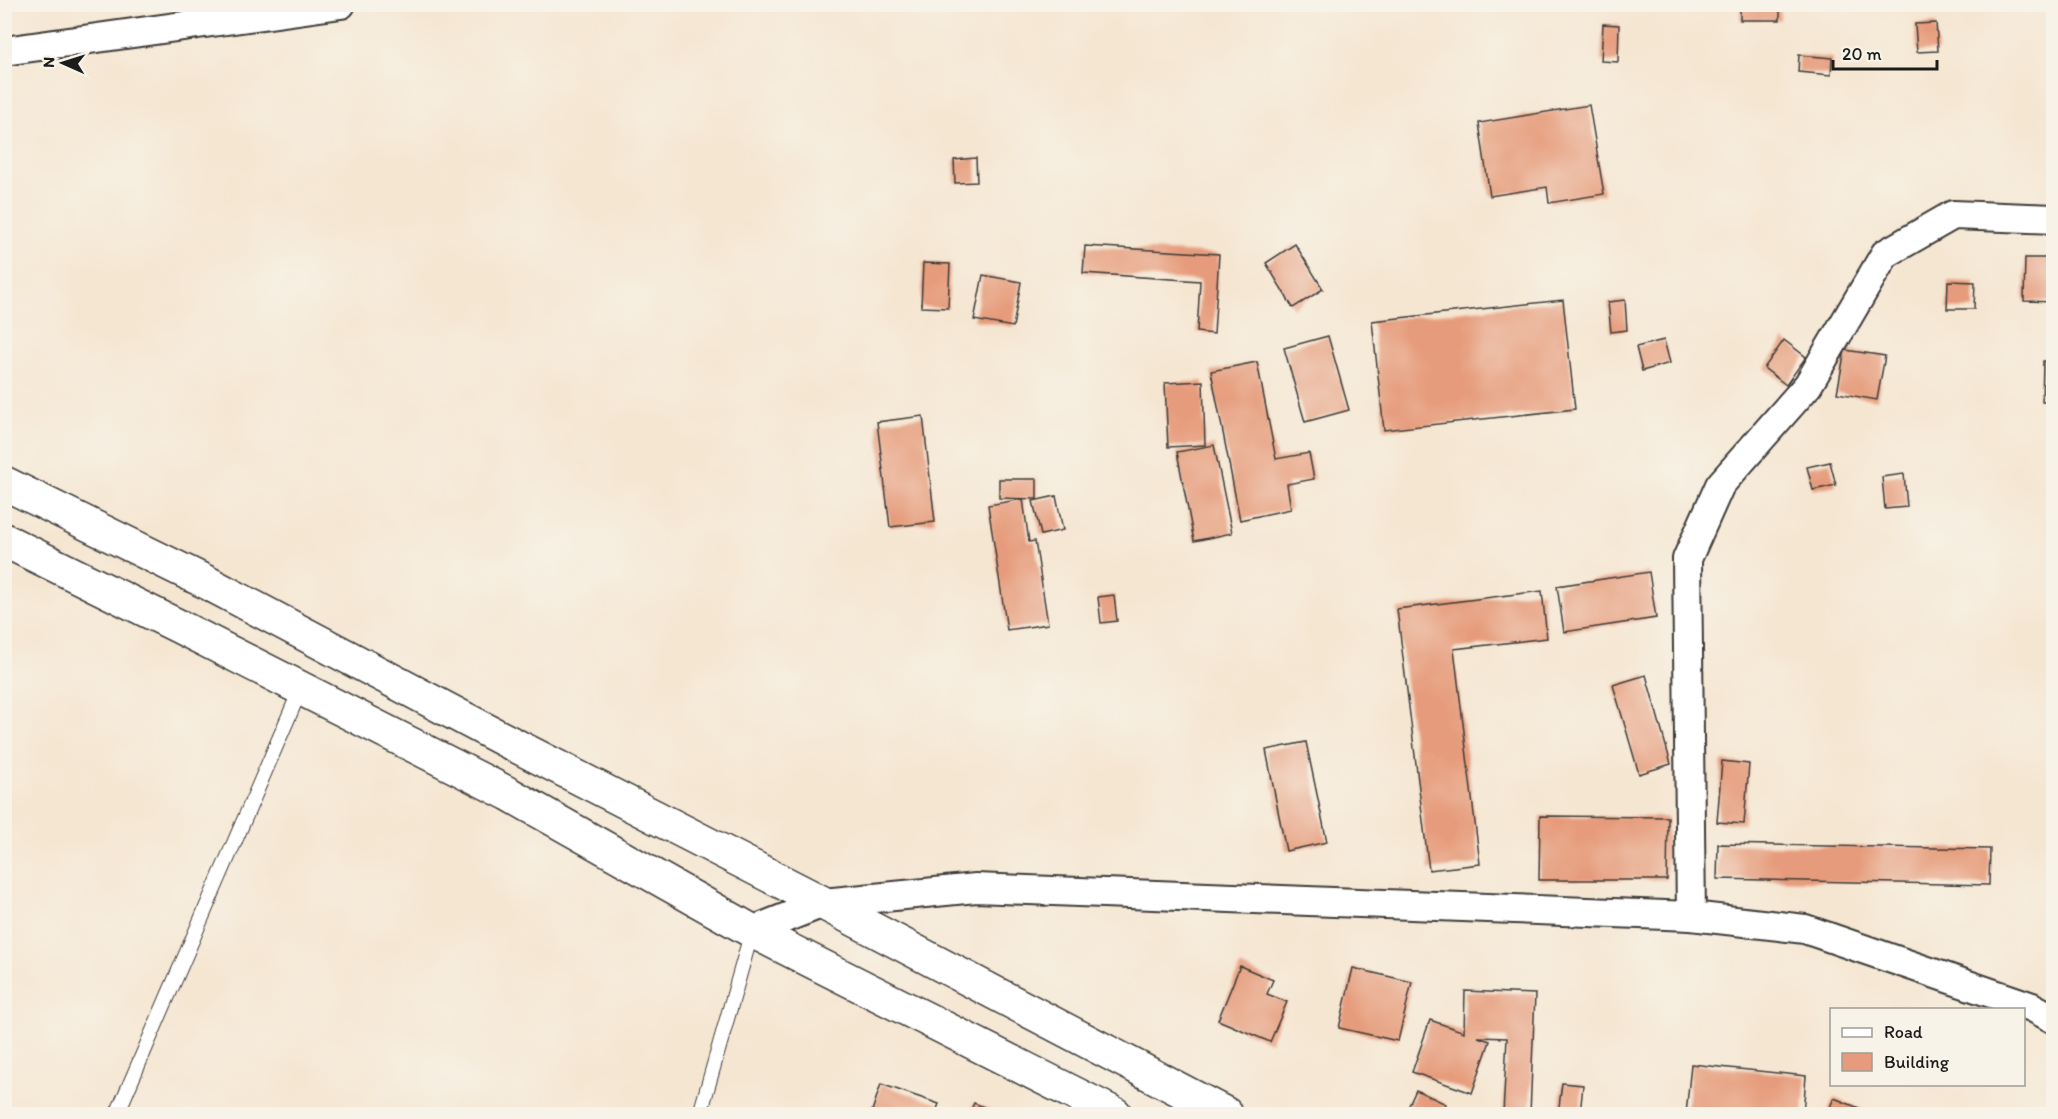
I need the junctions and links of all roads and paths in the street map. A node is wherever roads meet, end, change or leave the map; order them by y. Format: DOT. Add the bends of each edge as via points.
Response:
graph roads {
  1 [pos="341,4"];
  2 [pos="4,51"];
  3 [pos="2054,219"];
  4 [pos="4,483"];
  5 [pos="4,540"];
  6 [pos="301,688"];
  7 [pos="824,903"];
  8 [pos="1691,916"];
  9 [pos="752,931"];
  10 [pos="2054,1019"];
  11 [pos="117,1114"];
  12 [pos="699,1114"];
  13 [pos="1115,1114"];
  14 [pos="1226,1114"];
  1 -- 2 [label="street"];
  3 -- 8 [label="street" via="1953,215 1886,254 1808,385 1720,485 1687,559"];
  4 -- 7 [label="main road" via="206,582 488,732"];
  5 -- 6 [label="main road"];
  6 -- 9 [label="main road" via="509,794"];
  6 -- 11 [label="lane"];
  7 -- 8 [label="street" via="976,888"];
  7 -- 9 [label="street"];
  7 -- 14 [label="main road"];
  8 -- 10 [label="street" via="1805,929 2032,1007"];
  9 -- 12 [label="lane"];
  9 -- 13 [label="main road"];
}
